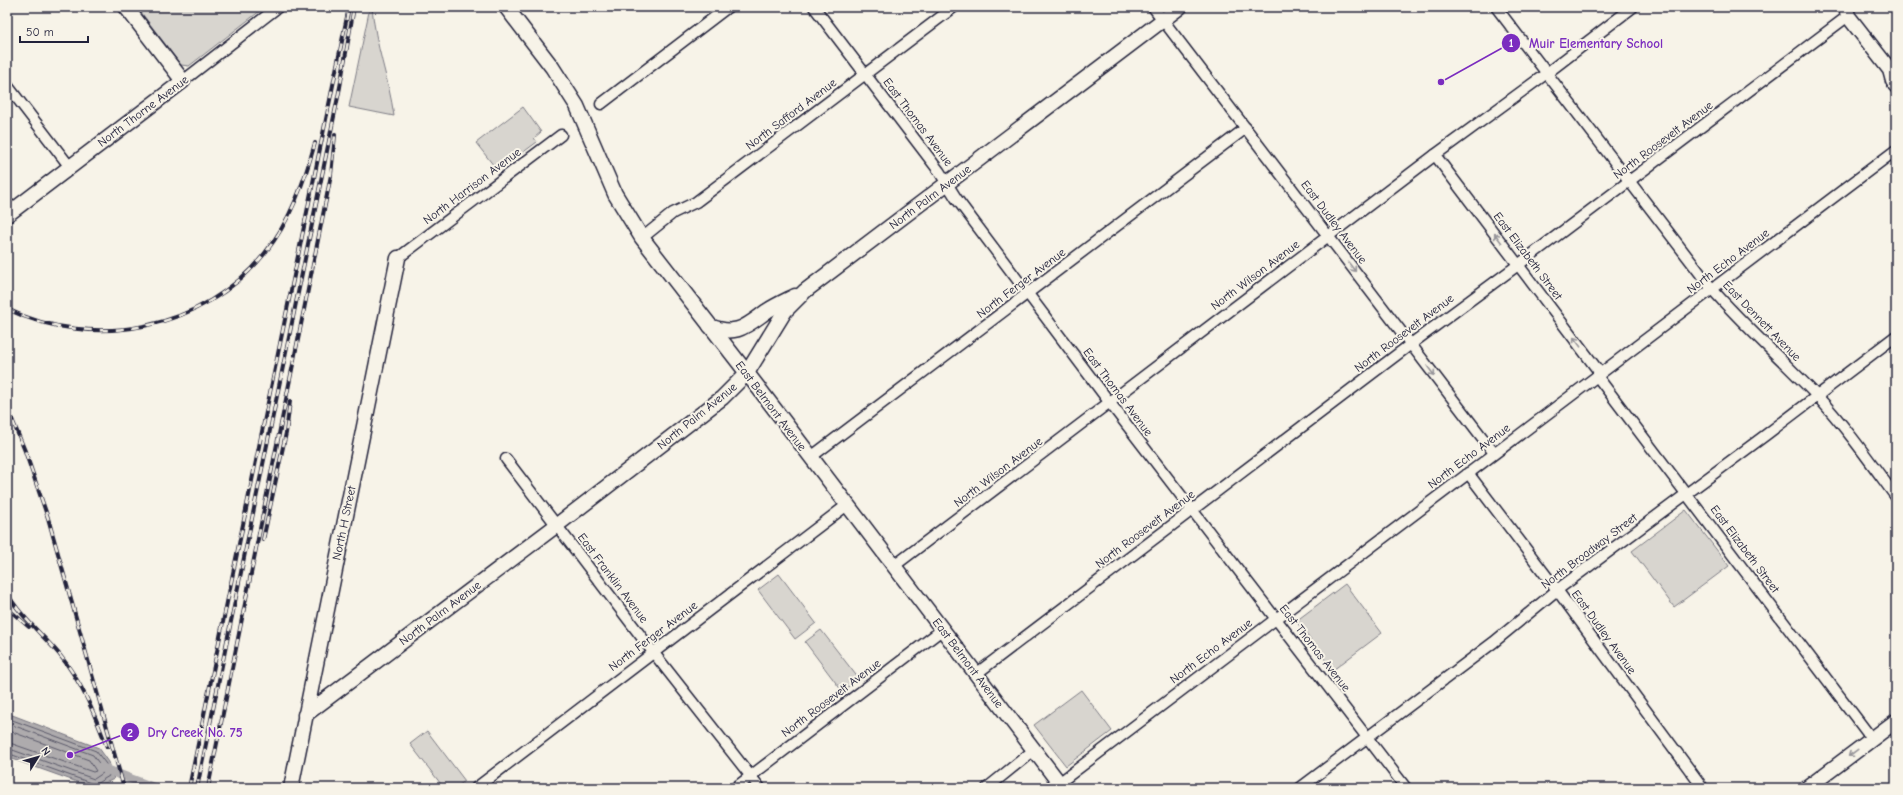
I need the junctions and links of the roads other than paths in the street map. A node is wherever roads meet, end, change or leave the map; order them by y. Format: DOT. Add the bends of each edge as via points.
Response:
graph roads {
  1 [pos="126,7"];
  2 [pos="278,7"];
  3 [pos="506,7"];
  4 [pos="728,7"];
  5 [pos="814,7"];
  6 [pos="954,7"];
  7 [pos="1154,7"];
  8 [pos="1180,7"];
  9 [pos="1496,7"];
  10 [pos="1633,7"];
  11 [pos="1835,7"];
  12 [pos="1847,12"];
  13 [pos="1163,20"];
  14 [pos="1894,70"];
  15 [pos="1547,73"];
  16 [pos="866,74"];
  17 [pos="183,81"];
  18 [pos="7,85"];
  19 [pos="1896,86"];
  20 [pos="601,104"];
  21 [pos="1246,128"];
  22 [pos="561,134"];
  23 [pos="1896,150"];
  24 [pos="1435,155"];
  25 [pos="70,166"];
  26 [pos="1630,181"];
  27 [pos="947,184"];
  28 [pos="7,215"];
  29 [pos="1328,236"];
  30 [pos="642,238"];
  31 [pos="398,258"];
  32 [pos="1518,265"];
  33 [pos="1712,289"];
  34 [pos="805,291"];
  35 [pos="1029,294"];
  36 [pos="710,326"];
  37 [pos="1896,336"];
  38 [pos="1411,344"];
  39 [pos="747,373"];
  40 [pos="1598,374"];
  41 [pos="1817,396"];
  42 [pos="1110,403"];
  43 [pos="1494,454"];
  44 [pos="811,457"];
  45 [pos="506,459"];
  46 [pos="1468,473"];
  47 [pos="1687,494"];
  48 [pos="1896,497"];
  49 [pos="847,505"];
  50 [pos="1192,510"];
  51 [pos="557,525"];
  52 [pos="894,566"];
  53 [pos="1558,590"];
  54 [pos="1276,618"];
  55 [pos="943,629"];
  56 [pos="653,652"];
  57 [pos="976,674"];
  58 [pos="304,715"];
  59 [pos="1896,721"];
  60 [pos="1367,737"];
  61 [pos="1872,739"];
  62 [pos="1034,750"];
  63 [pos="751,776"];
  64 [pos="1061,785"];
  65 [pos="291,788"];
  66 [pos="476,788"];
  67 [pos="735,788"];
  68 [pos="760,788"];
  69 [pos="987,788"];
  70 [pos="1300,788"];
  71 [pos="1406,788"];
  72 [pos="1703,788"];
  73 [pos="1807,788"];
  1 -- 17 [label="main road"];
  2 -- 17 [label="street, North Thorne Avenue"];
  3 -- 30 [label="main road, East Belmont Avenue" via="578,106 612,189"];
  4 -- 20 [label="street"];
  5 -- 16 [label="street, East Thomas Avenue"];
  6 -- 16 [label="street, North Safford Avenue"];
  7 -- 13 [label="street, East Dudley Avenue"];
  8 -- 13 [label="main road, North Palm Avenue"];
  9 -- 15 [label="street, East Dennett Avenue"];
  10 -- 15 [label="street, North Wilson Avenue"];
  11 -- 12 [label="main road" via="1838,11"];
  12 -- 14 [label="main road"];
  12 -- 26 [label="street, North Roosevelt Avenue"];
  13 -- 21 [label="street, East Dudley Avenue"];
  13 -- 27 [label="main road, North Palm Avenue"];
  14 -- 19 [label="main road" via="1893,81"];
  15 -- 24 [label="street, North Wilson Avenue"];
  15 -- 26 [label="street, East Dennett Avenue"];
  16 -- 27 [label="street, East Thomas Avenue"];
  16 -- 30 [label="street, North Safford Avenue" via="696,202 673,213"];
  17 -- 25 [label="main road, North Thorne Avenue"];
  18 -- 25 [label="street"];
  21 -- 29 [label="street, East Dudley Avenue"];
  21 -- 35 [label="street, North Ferger Avenue"];
  22 -- 31 [label="street, North Harrison Avenue"];
  23 -- 33 [label="street, North Echo Avenue"];
  24 -- 29 [label="street, North Wilson Avenue"];
  32 -- 24 [label="street, East Elizabeth Street, one-way"];
  25 -- 28 [label="main road, North Thorne Avenue"];
  26 -- 32 [label="street, North Roosevelt Avenue"];
  26 -- 33 [label="street, East Dennett Avenue"];
  27 -- 34 [label="main road, North Palm Avenue"];
  27 -- 35 [label="street, East Thomas Avenue"];
  29 -- 38 [label="street, East Dudley Avenue, one-way"];
  29 -- 42 [label="street, North Wilson Avenue"];
  30 -- 36 [label="main road, East Belmont Avenue"];
  31 -- 58 [label="main road, North H Street"];
  32 -- 38 [label="street, North Roosevelt Avenue"];
  40 -- 32 [label="street, East Elizabeth Street, one-way"];
  33 -- 40 [label="street, North Echo Avenue"];
  33 -- 41 [label="street, East Dennett Avenue" via="1735,316"];
  34 -- 36 [label="main road" via="780,303 738,330"];
  34 -- 39 [label="main road, North Palm Avenue" via="786,311"];
  35 -- 42 [label="street, East Thomas Avenue"];
  35 -- 44 [label="street, North Ferger Avenue"];
  36 -- 39 [label="main road, East Belmont Avenue"];
  37 -- 41 [label="street, North Broadway Street"];
  38 -- 43 [label="street, East Dudley Avenue, one-way"];
  38 -- 50 [label="street, North Roosevelt Avenue"];
  39 -- 44 [label="main road, East Belmont Avenue"];
  39 -- 51 [label="main road, North Palm Avenue" via="712,406"];
  40 -- 43 [label="street, North Echo Avenue"];
  40 -- 47 [label="street, East Elizabeth Street"];
  41 -- 47 [label="street, North Broadway Street"];
  41 -- 48 [label="street, East Dennett Avenue"];
  42 -- 50 [label="street, East Thomas Avenue"];
  42 -- 52 [label="street, North Wilson Avenue"];
  43 -- 46 [label="street, North Echo Avenue"];
  44 -- 49 [label="main road, East Belmont Avenue"];
  45 -- 51 [label="street, East Franklin Avenue"];
  46 -- 53 [label="street, East Dudley Avenue"];
  46 -- 54 [label="street, North Echo Avenue"];
  47 -- 53 [label="street, North Broadway Street"];
  47 -- 61 [label="street, East Elizabeth Street"];
  49 -- 52 [label="main road, East Belmont Avenue"];
  49 -- 56 [label="street, North Ferger Avenue"];
  50 -- 54 [label="street, East Thomas Avenue"];
  50 -- 57 [label="street, North Roosevelt Avenue"];
  51 -- 56 [label="street, East Franklin Avenue"];
  51 -- 58 [label="main road, North Palm Avenue"];
  52 -- 55 [label="main road, East Belmont Avenue"];
  53 -- 60 [label="street, North Broadway Street" via="1494,642"];
  53 -- 72 [label="street, East Dudley Avenue"];
  54 -- 60 [label="street, East Thomas Avenue"];
  54 -- 64 [label="street, North Echo Avenue"];
  55 -- 57 [label="main road, East Belmont Avenue"];
  55 -- 63 [label="street, North Roosevelt Avenue"];
  56 -- 63 [label="street, East Franklin Avenue"];
  56 -- 66 [label="street, North Ferger Avenue"];
  57 -- 62 [label="main road, East Belmont Avenue"];
  58 -- 65 [label="main road, North H Street"];
  59 -- 61 [label="main road"];
  60 -- 70 [label="street, North Broadway Street"];
  60 -- 71 [label="street, East Thomas Avenue"];
  61 -- 73 [label="main road, one-way"];
  62 -- 64 [label="main road, East Belmont Avenue"];
  62 -- 69 [label="street"];
  63 -- 67 [label="street, North Roosevelt Avenue"];
  63 -- 68 [label="street, East Franklin Avenue"];
}
